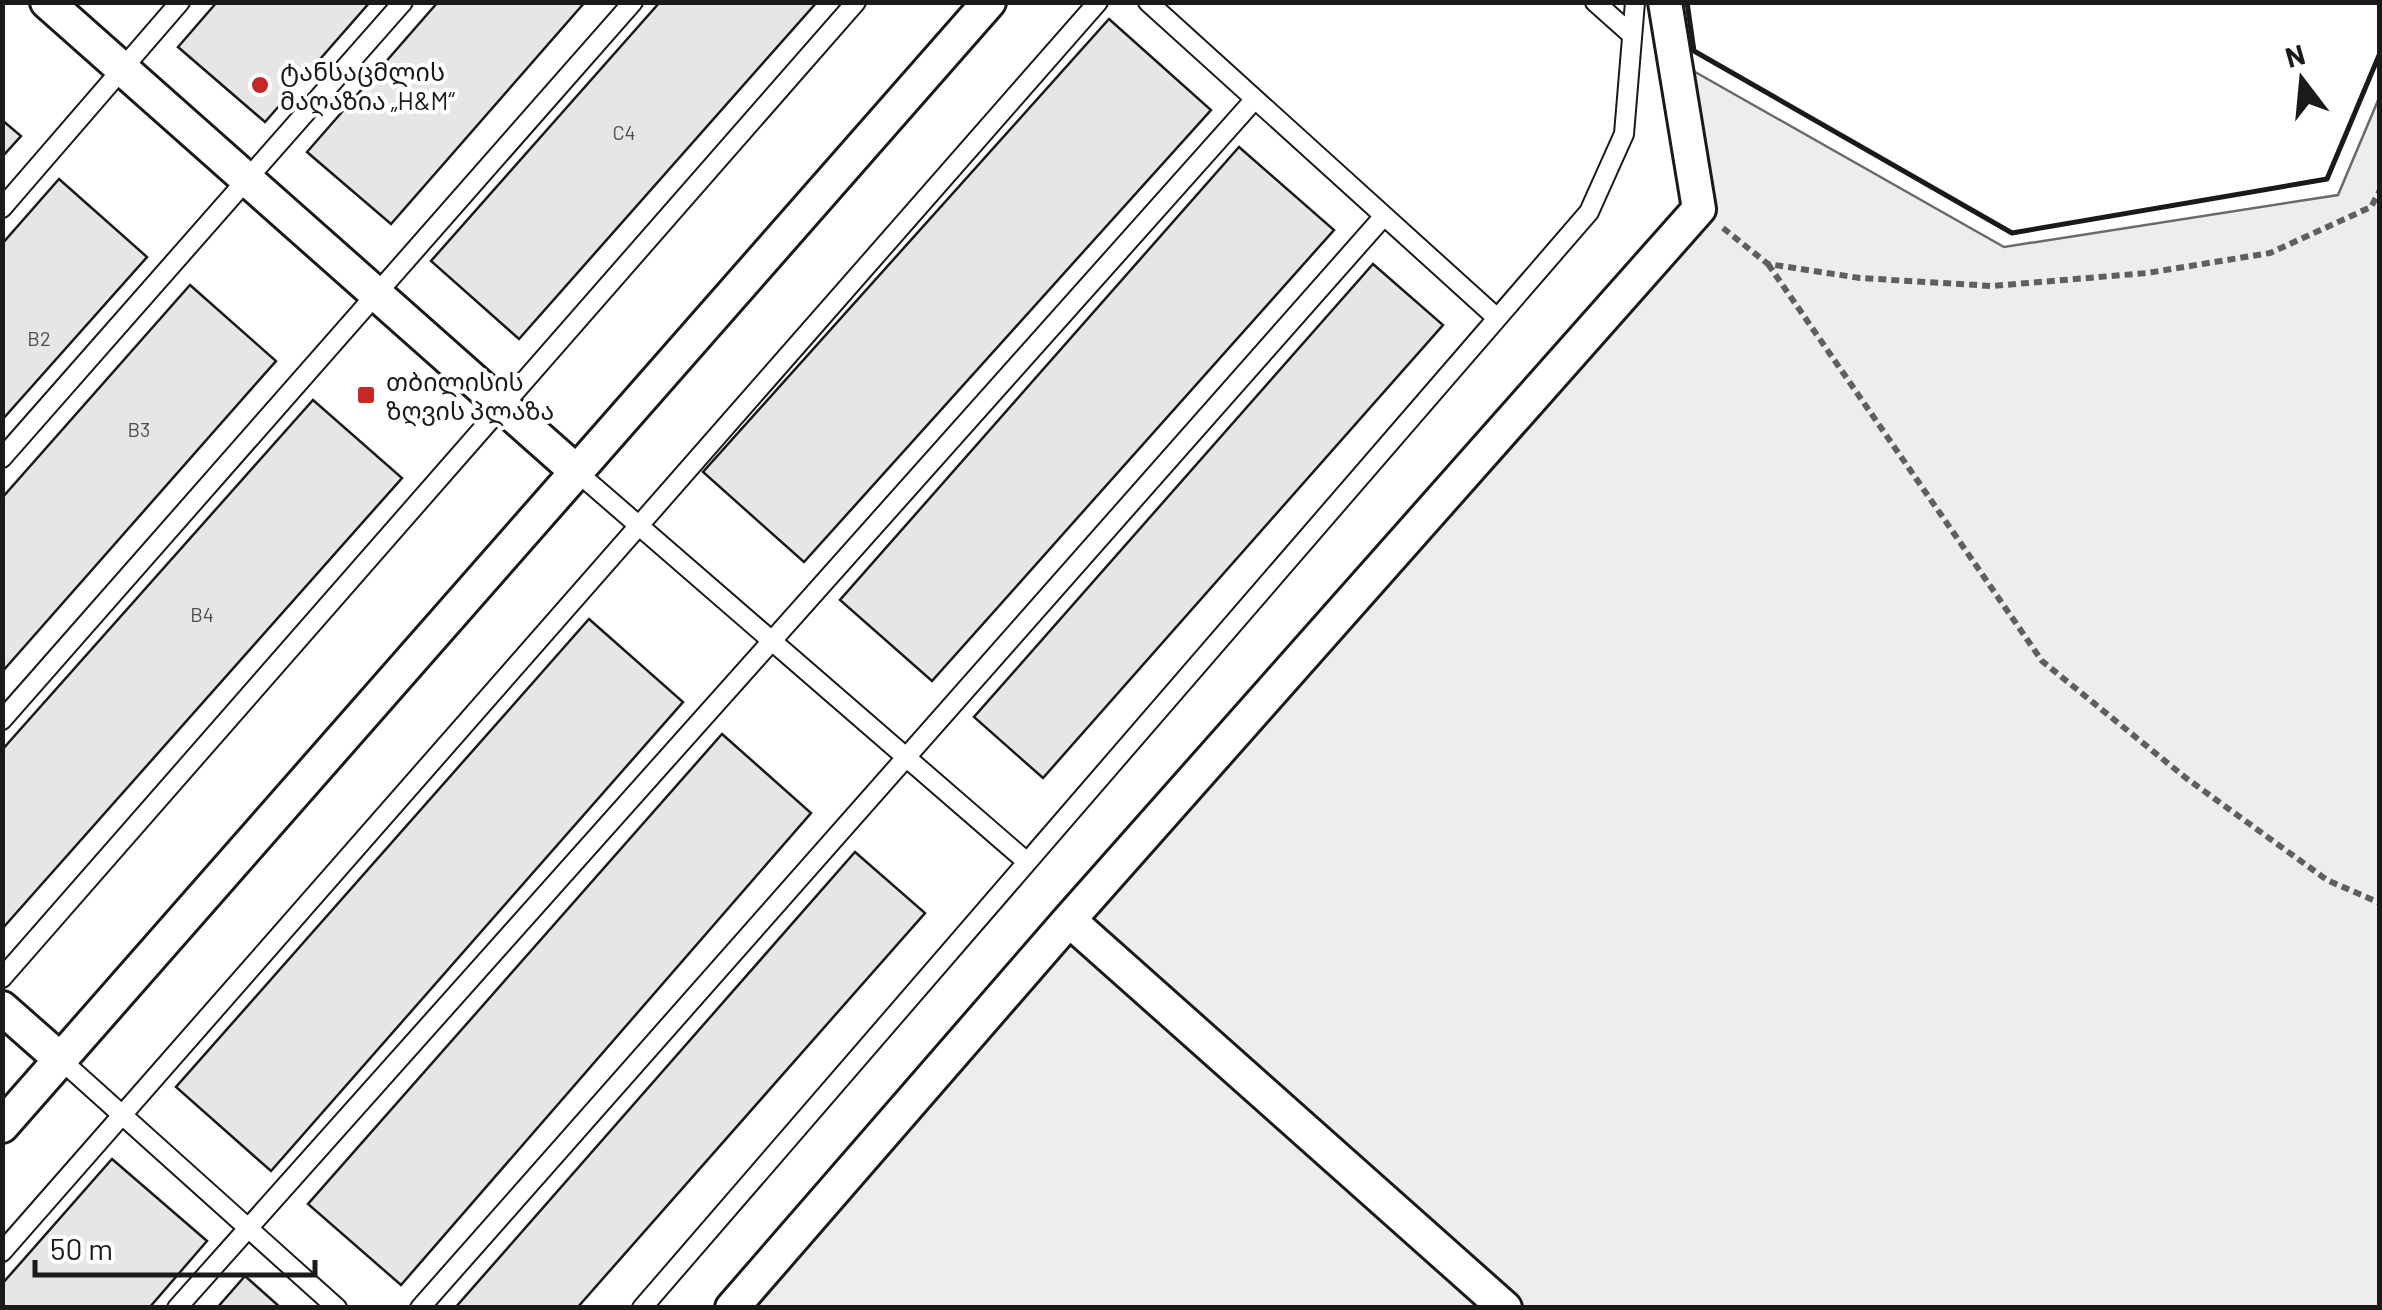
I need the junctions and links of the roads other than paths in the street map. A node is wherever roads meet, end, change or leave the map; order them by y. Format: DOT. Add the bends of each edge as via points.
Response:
graph roads {
  1 [pos="47,2"];
  2 [pos="180,2"];
  3 [pos="403,2"];
  4 [pos="633,2"];
  5 [pos="856,2"];
  6 [pos="989,2"];
  7 [pos="1098,2"];
  8 [pos="1148,2"];
  9 [pos="1595,2"];
  10 [pos="1634,2"];
  11 [pos="1665,2"];
  12 [pos="1632,36"];
  13 [pos="122,70"];
  14 [pos="1255,99"];
  15 [pos="247,180"];
  16 [pos="2,208"];
  17 [pos="1384,216"];
  18 [pos="377,294"];
  19 [pos="1498,318"];
  20 [pos="503,406"];
  21 [pos="2,458"];
  22 [pos="577,472"];
  23 [pos="640,526"];
  24 [pos="772,641"];
  25 [pos="2,720"];
  26 [pos="906,757"];
  27 [pos="1026,862"];
  28 [pos="1069,920"];
  29 [pos="2,978"];
  30 [pos="2,1008"];
  31 [pos="60,1060"];
  32 [pos="122,1115"];
  33 [pos="2,1126"];
  34 [pos="248,1228"];
  35 [pos="2,1252"];
  36 [pos="177,1308"];
  37 [pos="337,1308"];
  38 [pos="420,1308"];
  39 [pos="642,1308"];
  40 [pos="732,1308"];
  41 [pos="1505,1308"];
  1 -- 13 [label="street"];
  2 -- 13 [label="lane"];
  3 -- 15 [label="lane"];
  4 -- 18 [label="lane"];
  5 -- 20 [label="lane"];
  6 -- 22 [label="street"];
  7 -- 23 [label="lane"];
  8 -- 14 [label="lane"];
  9 -- 12 [label="lane"];
  10 -- 12 [label="lane"];
  11 -- 28 [label="street" via="1699,208"];
  12 -- 19 [label="lane" via="1624,134 1589,212"];
  13 -- 15 [label="street"];
  13 -- 16 [label="lane"];
  14 -- 17 [label="lane"];
  14 -- 24 [label="lane"];
  15 -- 18 [label="street"];
  15 -- 21 [label="lane"];
  17 -- 19 [label="lane"];
  17 -- 26 [label="lane"];
  18 -- 20 [label="street"];
  18 -- 25 [label="lane"];
  19 -- 27 [label="lane"];
  20 -- 22 [label="street"];
  20 -- 29 [label="lane"];
  22 -- 23 [label="lane"];
  22 -- 31 [label="street"];
  23 -- 24 [label="lane"];
  23 -- 32 [label="lane"];
  24 -- 26 [label="lane"];
  24 -- 34 [label="lane"];
  26 -- 27 [label="lane"];
  26 -- 38 [label="lane"];
  27 -- 39 [label="lane"];
  28 -- 40 [label="street"];
  28 -- 41 [label="street"];
  30 -- 31 [label="street"];
  31 -- 32 [label="lane"];
  31 -- 33 [label="street"];
  32 -- 34 [label="lane"];
  32 -- 35 [label="lane"];
  34 -- 36 [label="lane"];
  34 -- 37 [label="lane"];
}
